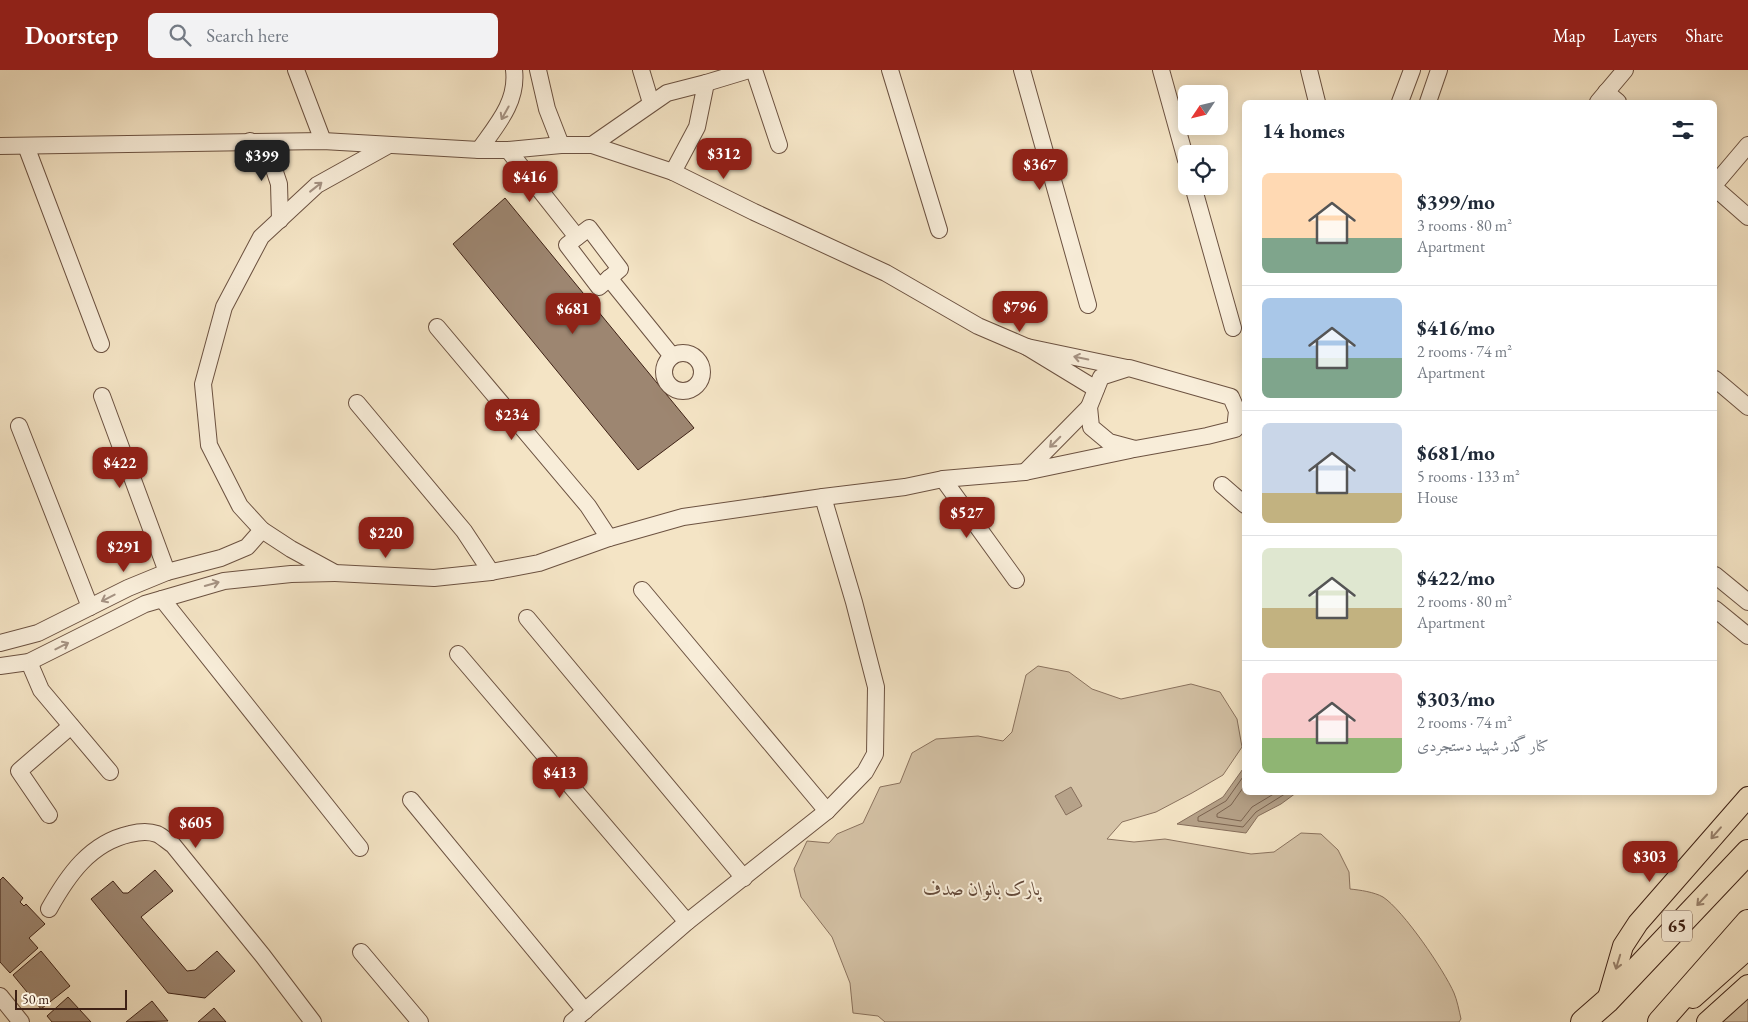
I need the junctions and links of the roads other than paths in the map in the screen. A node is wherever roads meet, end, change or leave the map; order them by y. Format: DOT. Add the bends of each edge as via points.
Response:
graph roads {
  1 [pos="296,70"];
  2 [pos="514,70"];
  3 [pos="538,70"];
  4 [pos="641,70"];
  5 [pos="754,70"];
  6 [pos="890,70"];
  7 [pos="1022,70"];
  8 [pos="1161,70"];
  9 [pos="1309,70"];
  10 [pos="1412,70"];
  11 [pos="1439,70"];
  12 [pos="1625,70"];
  13 [pos="739,71"];
  14 [pos="706,82"];
  15 [pos="1607,99"];
  16 [pos="1317,100"];
  17 [pos="1401,100"];
  18 [pos="1429,100"];
  19 [pos="651,103"];
  20 [pos="250,141"];
  21 [pos="323,141"];
  22 [pos="389,145"];
  23 [pos="561,145"];
  24 [pos="592,145"];
  25 [pos="779,145"];
  26 [pos="1182,145"];
  27 [pos="1748,145"];
  28 [pos="0,146"];
  29 [pos="26,146"];
  30 [pos="479,150"];
  31 [pos="508,150"];
  32 [pos="673,172"];
  33 [pos="1717,182"];
  34 [pos="1717,190"];
  35 [pos="1196,195"];
  36 [pos="1748,217"];
  37 [pos="280,220"];
  38 [pos="939,230"];
  39 [pos="578,237"];
  40 [pos="610,278"];
  41 [pos="1088,304"];
  42 [pos="437,327"];
  43 [pos="1233,328"];
  44 [pos="101,344"];
  45 [pos="1027,347"];
  46 [pos="672,356"];
  47 [pos="1129,368"];
  48 [pos="1717,381"];
  49 [pos="1096,389"];
  50 [pos="1238,394"];
  51 [pos="102,396"];
  52 [pos="357,403"];
  53 [pos="1748,407"];
  54 [pos="1089,408"];
  55 [pos="19,426"];
  56 [pos="1240,426"];
  57 [pos="1136,448"];
  58 [pos="1025,472"];
  59 [pos="943,479"];
  60 [pos="1222,485"];
  61 [pos="824,497"];
  62 [pos="1242,502"];
  63 [pos="262,530"];
  64 [pos="609,538"];
  65 [pos="167,572"];
  66 [pos="491,572"];
  67 [pos="335,573"];
  68 [pos="1717,577"];
  69 [pos="1016,580"];
  70 [pos="642,590"];
  71 [pos="162,599"];
  72 [pos="1748,602"];
  73 [pos="90,607"];
  74 [pos="1717,610"];
  75 [pos="526,618"];
  76 [pos="1748,635"];
  77 [pos="0,643"];
  78 [pos="458,654"];
  79 [pos="29,662"];
  80 [pos="0,666"];
  81 [pos="71,726"];
  82 [pos="110,772"];
  83 [pos="1748,797"];
  84 [pos="411,800"];
  85 [pos="827,811"];
  86 [pos="49,815"];
  87 [pos="360,848"];
  88 [pos="1748,852"];
  89 [pos="744,878"];
  90 [pos="48,909"];
  91 [pos="687,922"];
  92 [pos="1748,922"];
  93 [pos="1748,949"];
  94 [pos="360,952"];
  95 [pos="1748,985"];
  96 [pos="0,996"];
  97 [pos="1606,1001"];
  98 [pos="585,1011"];
  99 [pos="21,1022"];
  100 [pos="313,1022"];
  101 [pos="420,1022"];
  102 [pos="572,1022"];
  103 [pos="1583,1022"];
  104 [pos="1660,1022"];
  105 [pos="1665,1022"];
  106 [pos="1707,1022"];
  1 -- 21 [label="street"];
  2 -- 30 [label="street, one-way" via="516,80 507,111"];
  3 -- 23 [label="street" via="547,109"];
  4 -- 19 [label="street"];
  5 -- 25 [label="street"];
  6 -- 38 [label="street"];
  7 -- 41 [label="street"];
  8 -- 26 [label="street"];
  9 -- 16 [label="street"];
  10 -- 17 [label="street"];
  11 -- 18 [label="street"];
  12 -- 15 [label="street"];
  13 -- 14 [label="street"];
  14 -- 19 [label="street" via="668,93"];
  14 -- 32 [label="street" via="697,127"];
  19 -- 24 [label="street"];
  20 -- 21 [label="street"];
  20 -- 29 [label="street"];
  20 -- 37 [label="street" via="271,160 279,184"];
  21 -- 22 [label="street"];
  22 -- 30 [label="street"];
  37 -- 22 [label="street, one-way" via="317,185"];
  23 -- 24 [label="street"];
  23 -- 31 [label="street"];
  24 -- 32 [label="street"];
  27 -- 33 [label="street"];
  28 -- 29 [label="street"];
  29 -- 44 [label="street"];
  30 -- 31 [label="street"];
  31 -- 39 [label="street"];
  32 -- 45 [label="street" via="886,273 978,326"];
  34 -- 36 [label="street"];
  35 -- 43 [label="street"];
  37 -- 63 [label="street" via="261,237 224,307 202,384 209,445 240,506"];
  39 -- 40 [label="street" via="589,228 620,269"];
  39 -- 40 [label="street" via="567,245 599,287"];
  40 -- 46 [label="street"];
  42 -- 64 [label="street" via="588,506"];
  47 -- 45 [label="street, one-way"];
  45 -- 49 [label="street"];
  47 -- 49 [label="street" via="1101,377"];
  47 -- 50 [label="street"];
  48 -- 53 [label="street"];
  49 -- 54 [label="street"];
  50 -- 56 [label="street"];
  51 -- 65 [label="street"];
  52 -- 66 [label="street" via="464,531"];
  54 -- 57 [label="street" via="1091,427 1109,442"];
  54 -- 58 [label="street, one-way"];
  55 -- 73 [label="street"];
  56 -- 57 [label="street" via="1207,436"];
  57 -- 58 [label="street"];
  58 -- 59 [label="street"];
  59 -- 61 [label="street"];
  59 -- 69 [label="street"];
  60 -- 62 [label="street"];
  61 -- 64 [label="street" via="683,518"];
  61 -- 85 [label="street" via="876,687 876,754 865,772"];
  63 -- 65 [label="street" via="247,547 222,558"];
  63 -- 67 [label="street"];
  64 -- 66 [label="street" via="539,563"];
  65 -- 73 [label="street, one-way"];
  66 -- 67 [label="street" via="434,578"];
  71 -- 67 [label="street, one-way" via="224,581"];
  68 -- 72 [label="street"];
  70 -- 85 [label="street"];
  79 -- 71 [label="street, one-way" via="145,604"];
  71 -- 87 [label="street"];
  73 -- 77 [label="street" via="38,633"];
  74 -- 76 [label="street"];
  75 -- 89 [label="street"];
  78 -- 91 [label="street"];
  79 -- 80 [label="street"];
  79 -- 81 [label="street" via="41,690"];
  81 -- 82 [label="street"];
  81 -- 86 [label="street" via="19,771"];
  83 -- 97 [label="main road, one-way" via="1638,923 1623,946"];
  84 -- 98 [label="street"];
  85 -- 89 [label="street"];
  88 -- 97 [label="highway, 65, one-way"];
  89 -- 91 [label="street"];
  90 -- 100 [label="street" via="72,872 103,844 138,832 157,834 173,845"];
  91 -- 98 [label="street"];
  92 -- 104 [label="highway"];
  93 -- 105 [label="main road"];
  94 -- 101 [label="street"];
  95 -- 106 [label="main road"];
  96 -- 99 [label="street"];
  97 -- 103 [label="highway, 65"];
  98 -- 102 [label="street"];
}
